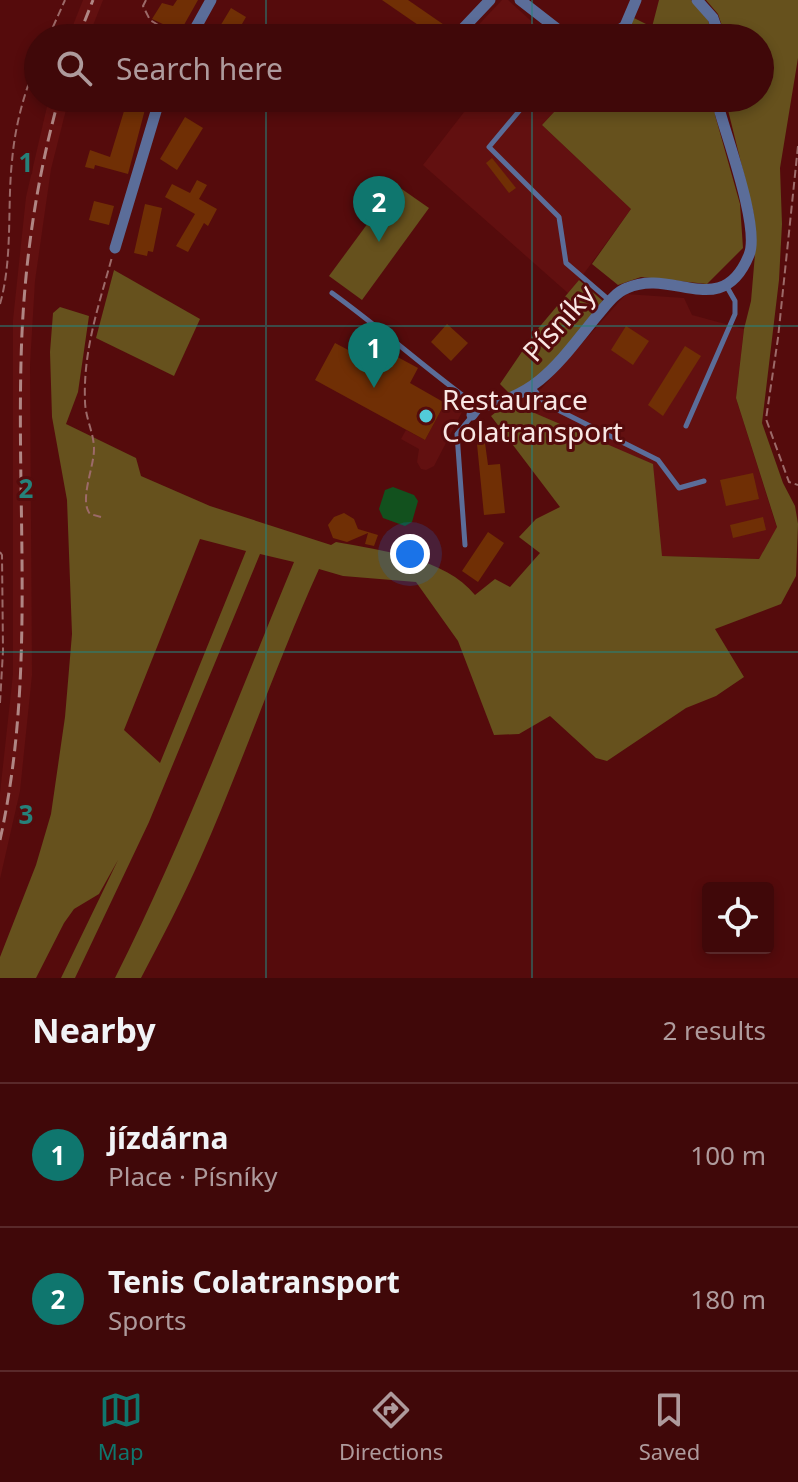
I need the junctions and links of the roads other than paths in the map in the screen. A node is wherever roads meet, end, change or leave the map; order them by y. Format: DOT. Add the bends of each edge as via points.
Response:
graph roads {
  1 [pos="211,0"];
  2 [pos="490,0"];
  3 [pos="520,0"];
  4 [pos="636,0"];
  5 [pos="697,0"];
  6 [pos="198,24"];
  7 [pos="467,24"];
  8 [pos="551,24"];
  9 [pos="626,24"];
  10 [pos="715,24"];
  11 [pos="156,112"];
  12 [pos="518,112"];
  13 [pos="720,112"];
  14 [pos="115,248"];
  15 [pos="726,286"];
  16 [pos="332,293"];
  17 [pos="610,301"];
  18 [pos="533,388"];
  19 [pos="475,411"];
  20 [pos="686,426"];
  21 [pos="704,481"];
  22 [pos="465,545"];
  1 -- 6 [label="street"];
  2 -- 7 [label="street"];
  3 -- 8 [label="street"];
  4 -- 9 [label="street"];
  5 -- 10 [label="street"];
  11 -- 14 [label="street"];
  12 -- 17 [label="lane" via="489,147 559,217 566,263"];
  13 -- 15 [label="street" via="749,217 751,252"];
  15 -- 17 [label="street, Písníky" via="716,291 640,283"];
  15 -- 20 [label="lane" via="735,314"];
  16 -- 19 [label="lane"];
  17 -- 18 [label="street, Písníky"];
  18 -- 19 [label="street, Písníky"];
  18 -- 21 [label="lane" via="546,404 658,460 679,488"];
  19 -- 22 [label="lane" via="457,434"];
}
